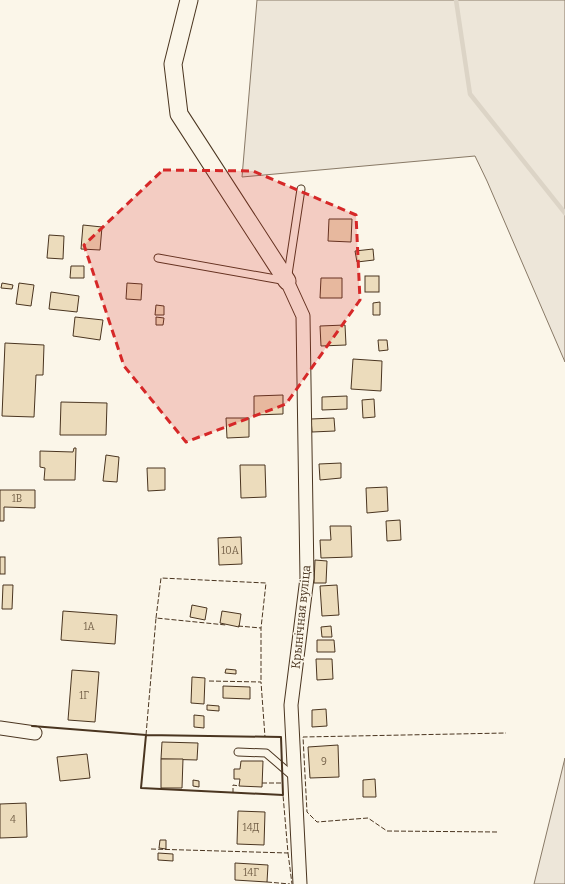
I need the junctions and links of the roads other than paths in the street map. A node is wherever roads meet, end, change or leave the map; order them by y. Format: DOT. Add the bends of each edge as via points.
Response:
graph roads {
  1 [pos="189,0"];
  2 [pos="301,189"];
  3 [pos="158,258"];
  4 [pos="287,281"];
  5 [pos="0,728"];
  6 [pos="35,733"];
  7 [pos="238,752"];
  8 [pos="295,778"];
  9 [pos="300,884"];
  1 -- 4 [label="street" via="173,64 178,114"];
  2 -- 4 [label="lane"];
  3 -- 4 [label="lane"];
  4 -- 8 [label="street, Крынічная вуліца" via="302,316 307,578 291,705"];
  5 -- 6 [label="street"];
  7 -- 8 [label="lane" via="266,753"];
  8 -- 9 [label="street, Крынічная вуліца"];
}
